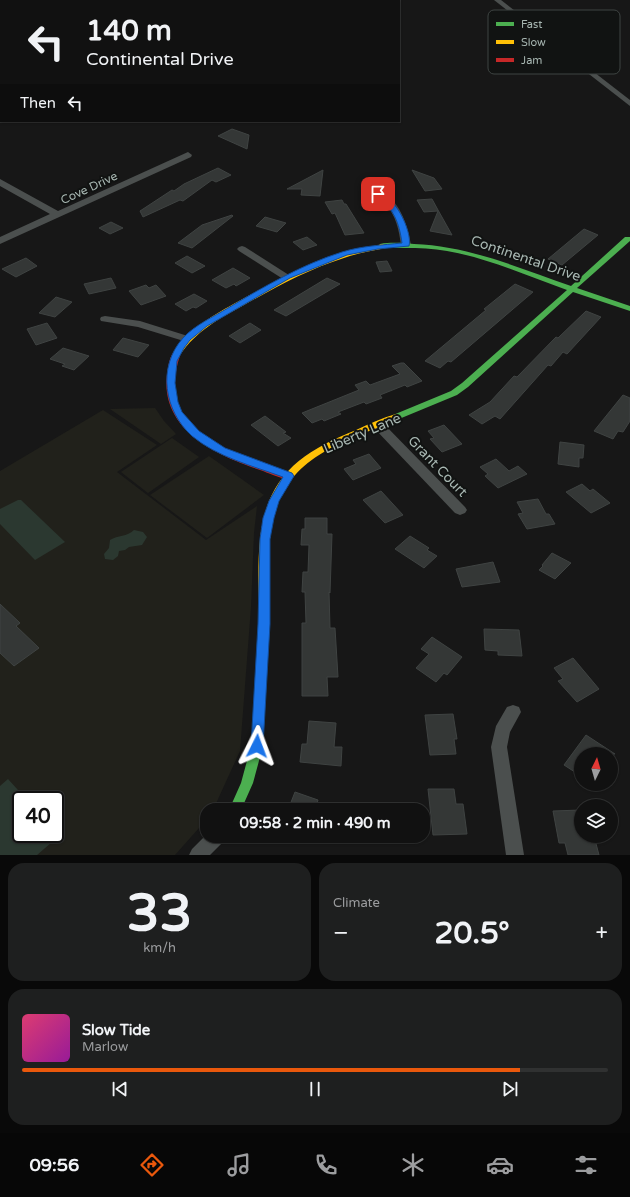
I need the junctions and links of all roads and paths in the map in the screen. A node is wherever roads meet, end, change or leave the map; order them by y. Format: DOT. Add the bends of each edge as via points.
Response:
graph roads {
  1 [pos="497,0"];
  2 [pos="510,10"];
  3 [pos="592,74"];
  4 [pos="630,104"];
  5 [pos="188,155"];
  6 [pos="0,182"];
  7 [pos="378,194"];
  8 [pos="58,216"];
  9 [pos="628,239"];
  10 [pos="0,242"];
  11 [pos="406,245"];
  12 [pos="242,250"];
  13 [pos="287,276"];
  14 [pos="572,289"];
  15 [pos="630,309"];
  16 [pos="104,319"];
  17 [pos="187,339"];
  18 [pos="378,425"];
  19 [pos="289,476"];
  20 [pos="460,510"];
  21 [pos="513,712"];
  22 [pos="238,803"];
  23 [pos="210,843"];
  24 [pos="198,855"];
  25 [pos="515,855"];
  1 -- 2 [label="street"];
  3 -- 4 [label="street"];
  5 -- 8 [label="street, Cove Drive"];
  6 -- 8 [label="street"];
  7 -- 11 [label="street" via="389,202 404,227"];
  8 -- 10 [label="street, Cove Drive"];
  9 -- 14 [label="street, Liberty Lane"];
  11 -- 13 [label="street, Continental Drive" via="345,253"];
  11 -- 14 [label="street, Continental Drive" via="473,253"];
  12 -- 13 [label="street"];
  13 -- 17 [label="street, Continental Drive" via="204,325"];
  14 -- 15 [label="street, Continental Drive"];
  14 -- 18 [label="street, Liberty Lane" via="460,389"];
  16 -- 17 [label="street" via="140,324"];
  17 -- 19 [label="street, Continental Drive" via="173,361 171,383 173,402 178,413 195,433 222,450"];
  18 -- 19 [label="street, Liberty Lane" via="331,444 303,462"];
  18 -- 20 [label="street, Grant Court"];
  19 -- 22 [label="street, Liberty Lane" via="274,501 268,518 257,746 248,784"];
  21 -- 25 [label="street" via="502,731 499,747"];
  23 -- 24 [label="street"];
}
